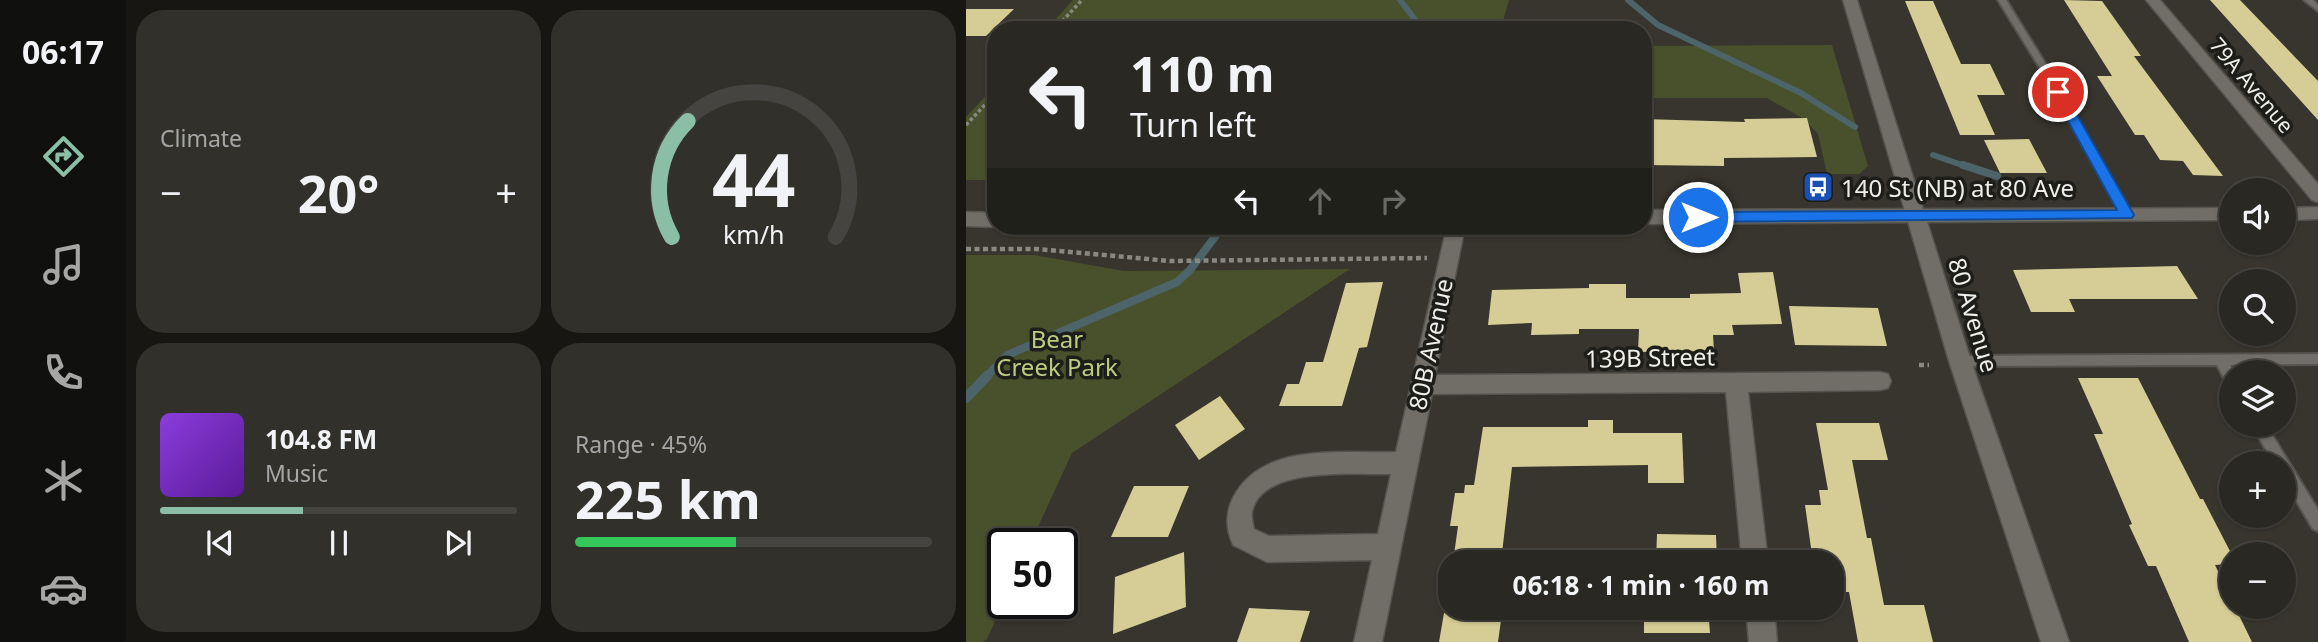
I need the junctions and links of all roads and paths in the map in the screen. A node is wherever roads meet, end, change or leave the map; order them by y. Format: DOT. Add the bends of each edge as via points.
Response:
graph roads {
  1 [pos="1082,0"];
  2 [pos="1850,0"];
  3 [pos="2003,0"];
  4 [pos="2153,0"];
  5 [pos="2308,0"];
  6 [pos="2318,9"];
  7 [pos="1062,21"];
  8 [pos="987,103"];
  9 [pos="966,125"];
  10 [pos="2318,196"];
  11 [pos="2219,214"];
  12 [pos="2296,214"];
  13 [pos="2318,214"];
  14 [pos="2127,215"];
  15 [pos="1917,216"];
  16 [pos="1652,218"];
  17 [pos="966,219"];
  18 [pos="987,220"];
  19 [pos="1454,235"];
  20 [pos="966,249"];
  21 [pos="1413,258"];
  22 [pos="2318,359"];
  23 [pos="2219,360"];
  24 [pos="2221,360"];
  25 [pos="1960,361"];
  26 [pos="1919,365"];
  27 [pos="1929,365"];
  28 [pos="1880,381"];
  29 [pos="1736,382"];
  30 [pos="1422,385"];
  31 [pos="1405,463"];
  32 [pos="2296,487"];
  33 [pos="2318,524"];
  34 [pos="1388,547"];
  35 [pos="1754,550"];
  36 [pos="1761,620"];
  37 [pos="1368,642"];
  38 [pos="1763,642"];
  39 [pos="2055,642"];
  1 -- 7 [label="path"];
  2 -- 15 [label="street, 80 Avenue"];
  3 -- 14 [label="lane"];
  4 -- 10 [label="street, 79A Avenue"];
  5 -- 6 [label="lane"];
  8 -- 9 [label="path"];
  11 -- 14 [label="street"];
  12 -- 13 [label="street"];
  14 -- 15 [label="street"];
  15 -- 16 [label="street"];
  15 -- 25 [label="street, 80 Avenue"];
  17 -- 18 [label="street"];
  19 -- 30 [label="street, 80B Avenue"];
  20 -- 21 [label="path" via="1037,249 1170,261"];
  22 -- 24 [label="lane"];
  23 -- 25 [label="lane"];
  25 -- 39 [label="street, 80 Avenue"];
  26 -- 27 [label="path"];
  28 -- 29 [label="street, 139B Street"];
  29 -- 30 [label="street, 139B Street"];
  29 -- 35 [label="street"];
  30 -- 31 [label="street, 80B Avenue"];
  31 -- 34 [label="street, 80B Avenue"];
  31 -- 34 [label="street" via="1296,466 1267,475 1249,492 1239,512 1242,536 1267,549"];
  32 -- 33 [label="lane"];
  34 -- 37 [label="street, 80B Avenue"];
  36 -- 38 [label="street"];
}
